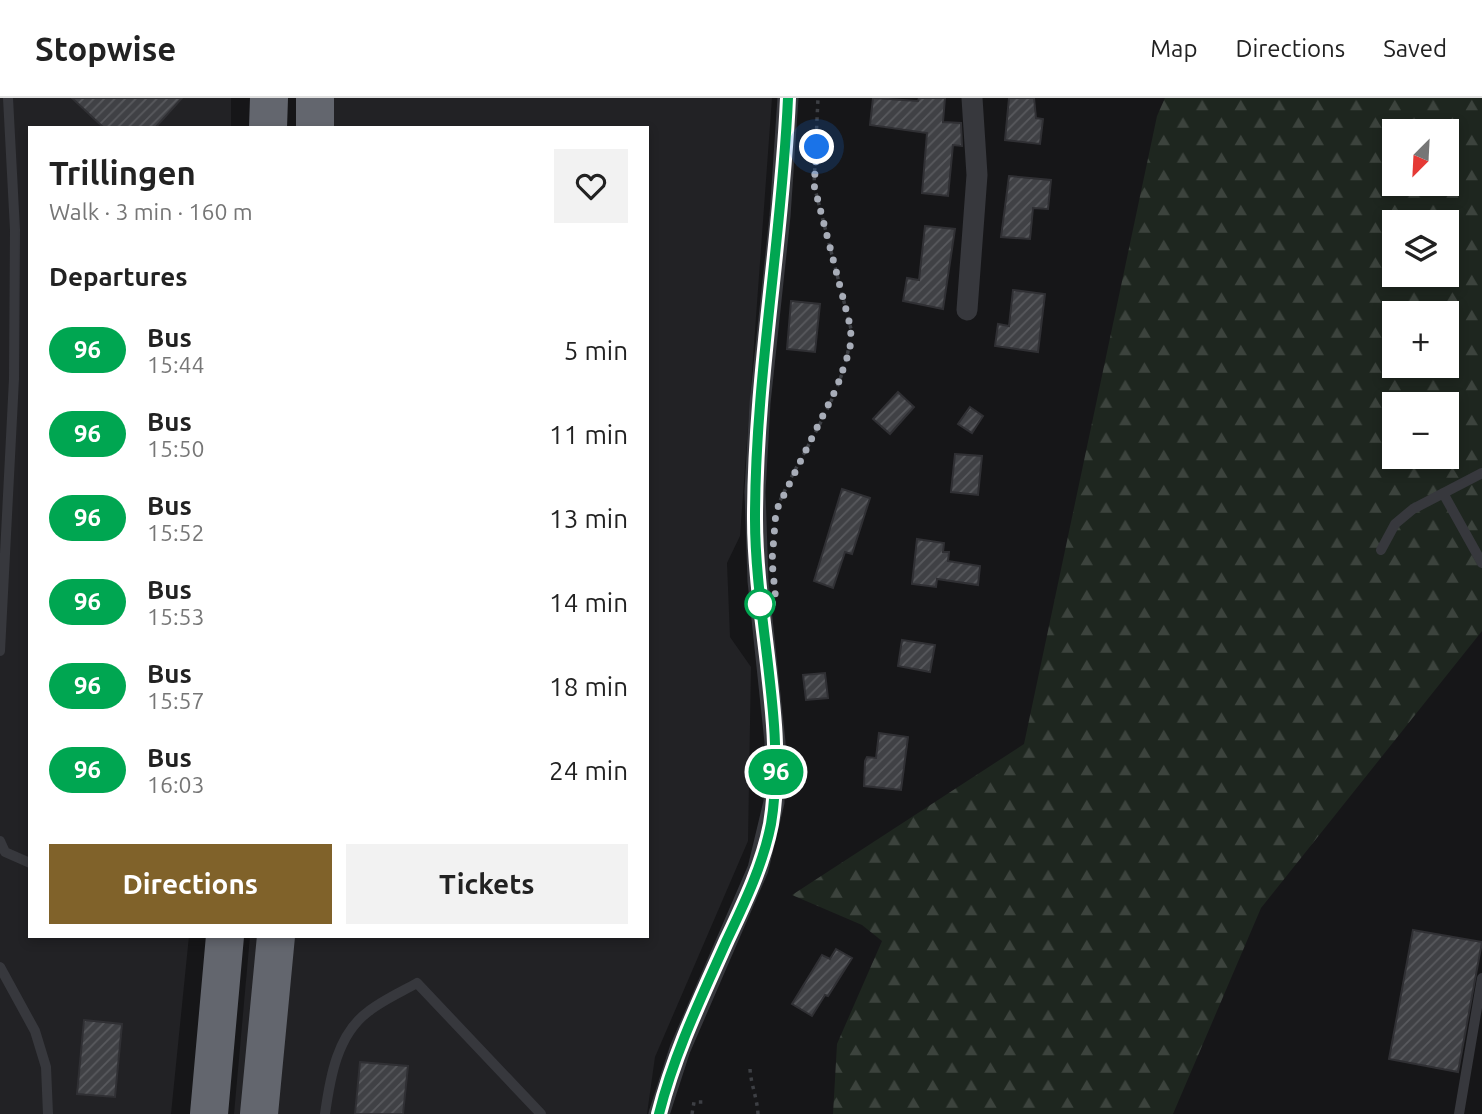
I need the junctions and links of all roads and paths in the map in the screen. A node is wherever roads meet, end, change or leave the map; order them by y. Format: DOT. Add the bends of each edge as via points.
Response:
graph roads {
  1 [pos="8,98"];
  2 [pos="269,98"];
  3 [pos="315,98"];
  4 [pos="788,98"];
  5 [pos="818,98"];
  6 [pos="972,98"];
  7 [pos="268,126"];
  8 [pos="315,126"];
  9 [pos="967,310"];
  10 [pos="1482,473"];
  11 [pos="1443,493"];
  12 [pos="776,511"];
  13 [pos="1381,550"];
  14 [pos="1482,563"];
  15 [pos="0,651"];
  16 [pos="0,841"];
  17 [pos="28,862"];
  18 [pos="225,938"];
  19 [pos="276,938"];
  20 [pos="0,967"];
  21 [pos="1482,978"];
  22 [pos="750,1069"];
  23 [pos="704,1102"];
  24 [pos="48,1114"];
  25 [pos="209,1114"];
  26 [pos="259,1114"];
  27 [pos="325,1114"];
  28 [pos="541,1114"];
  29 [pos="659,1114"];
  30 [pos="692,1114"];
  31 [pos="758,1114"];
  32 [pos="1459,1114"];
  1 -- 15 [label="lane" via="15,230 14,379"];
  2 -- 7 [label="highway"];
  3 -- 8 [label="highway"];
  4 -- 29 [label="street" via="755,492 758,581 775,742 774,802 758,869 680,1049"];
  5 -- 12 [label="path" via="814,185 851,329 850,349 837,387"];
  6 -- 9 [label="street" via="977,175"];
  10 -- 11 [label="lane"];
  11 -- 13 [label="lane" via="1395,524"];
  11 -- 14 [label="lane"];
  16 -- 17 [label="lane" via="5,852"];
  18 -- 25 [label="highway"];
  19 -- 26 [label="highway"];
  20 -- 24 [label="lane" via="35,1031 46,1067"];
  21 -- 32 [label="lane"];
  22 -- 31 [label="path"];
  23 -- 30 [label="path" via="694,1102"];
  27 -- 28 [label="lane" via="337,1055 351,1031 368,1012 417,984"];
}
